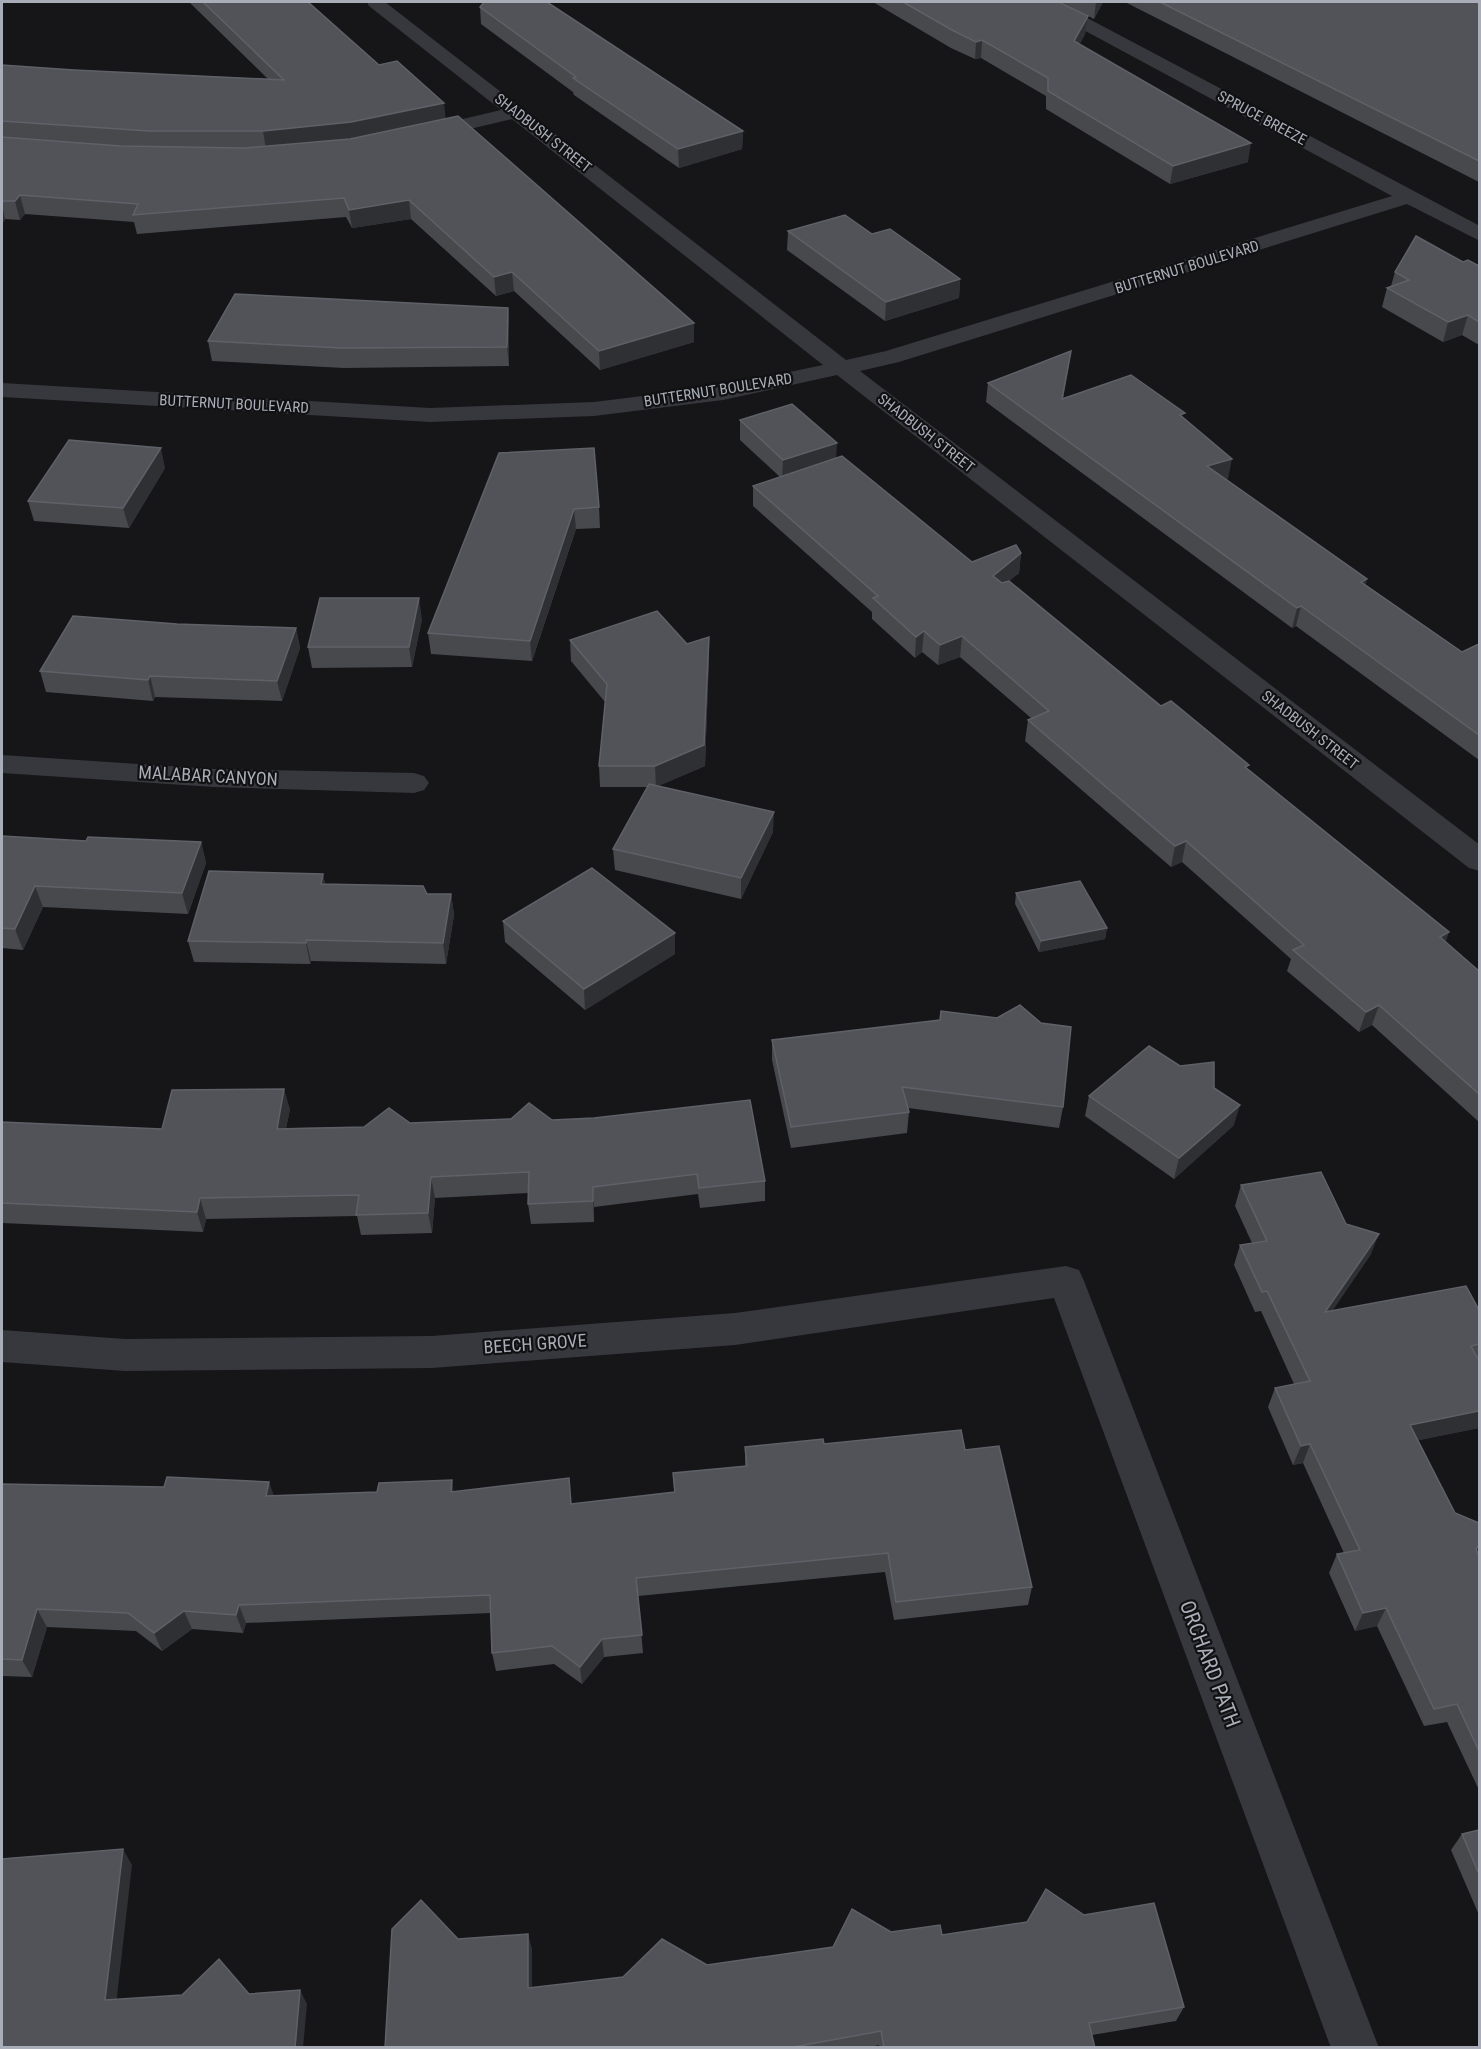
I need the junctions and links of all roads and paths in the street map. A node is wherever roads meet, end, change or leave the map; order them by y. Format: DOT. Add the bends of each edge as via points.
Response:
graph roads {
  1 [pos="375,2"];
  2 [pos="1045,2"];
  3 [pos="518,112"];
  4 [pos="409,137"];
  5 [pos="1409,197"];
  6 [pos="1479,235"];
  7 [pos="843,369"];
  8 [pos="2,390"];
  9 [pos="2,764"];
  10 [pos="414,783"];
  11 [pos="1479,861"];
  12 [pos="1066,1281"];
  13 [pos="2,1346"];
  14 [pos="1354,2048"];
  1 -- 3 [label="street, SHADBUSH STREET"];
  2 -- 5 [label="street, SPRUCE BREEZE"];
  3 -- 4 [label="street"];
  3 -- 7 [label="street, SHADBUSH STREET"];
  5 -- 6 [label="street, SPRUCE BREEZE"];
  5 -- 7 [label="street, BUTTERNUT BOULEVARD" via="1001,325"];
  7 -- 8 [label="street, BUTTERNUT BOULEVARD" via="723,393 594,409 430,415"];
  7 -- 11 [label="street, SHADBUSH STREET"];
  9 -- 10 [label="street, MALABAR CANYON" via="214,778"];
  12 -- 13 [label="street, BEECH GROVE" via="735,1329 432,1352 125,1355"];
  12 -- 14 [label="street, ORCHARD PATH"];
}
